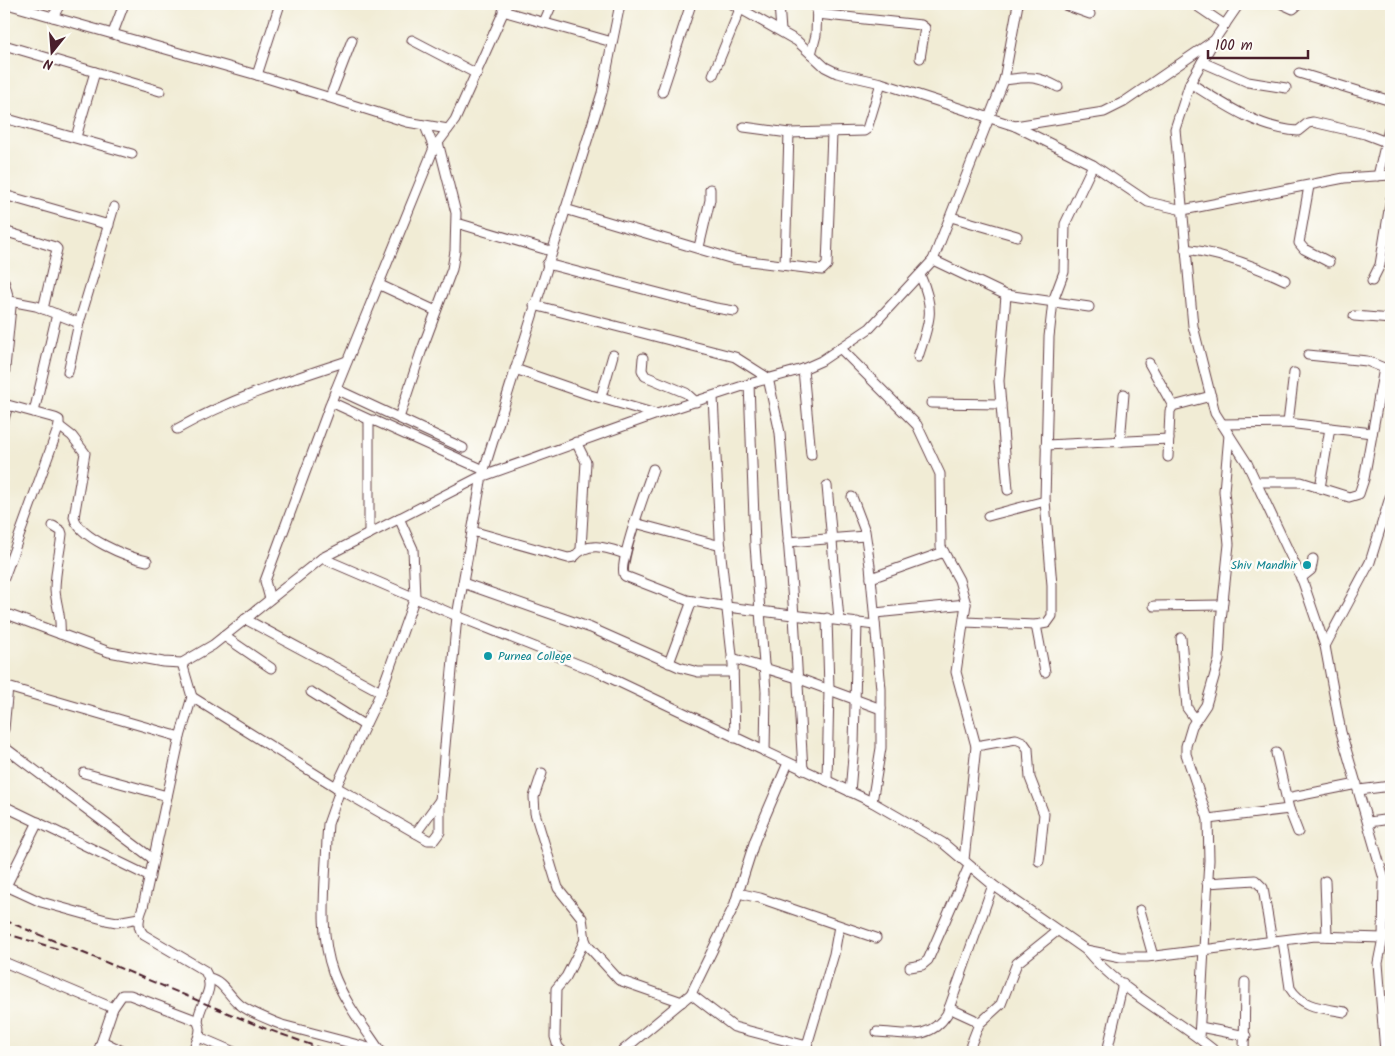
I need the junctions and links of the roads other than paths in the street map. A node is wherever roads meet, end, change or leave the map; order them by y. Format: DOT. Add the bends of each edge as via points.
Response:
graph roads {
  1 [pos="7,4"];
  2 [pos="60,4"];
  3 [pos="124,4"];
  4 [pos="280,4"];
  5 [pos="552,4"];
  6 [pos="620,4"];
  7 [pos="691,4"];
  8 [pos="732,4"];
  9 [pos="780,4"];
  10 [pos="817,4"];
  11 [pos="1018,4"];
  12 [pos="1062,4"];
  13 [pos="1194,4"];
  14 [pos="1240,4"];
  15 [pos="1282,4"];
  16 [pos="1299,4"];
  17 [pos="18,5"];
  18 [pos="1072,6"];
  19 [pos="505,7"];
  20 [pos="740,9"];
  21 [pos="817,14"];
  22 [pos="1090,14"];
  23 [pos="53,17"];
  24 [pos="544,22"];
  25 [pos="1225,25"];
  26 [pos="781,31"];
  27 [pos="113,33"];
  28 [pos="352,40"];
  29 [pos="412,40"];
  30 [pos="1215,40"];
  31 [pos="612,42"];
  32 [pos="4,46"];
  33 [pos="811,54"];
  34 [pos="920,58"];
  35 [pos="1202,62"];
  36 [pos="95,72"];
  37 [pos="1299,73"];
  38 [pos="477,74"];
  39 [pos="713,74"];
  40 [pos="257,75"];
  41 [pos="1004,80"];
  42 [pos="881,83"];
  43 [pos="1190,83"];
  44 [pos="1058,87"];
  45 [pos="1286,88"];
  46 [pos="160,91"];
  47 [pos="662,92"];
  48 [pos="330,97"];
  49 [pos="1391,101"];
  50 [pos="989,117"];
  51 [pos="4,118"];
  52 [pos="1391,120"];
  53 [pos="425,126"];
  54 [pos="1015,126"];
  55 [pos="744,127"];
  56 [pos="448,129"];
  57 [pos="789,133"];
  58 [pos="832,134"];
  59 [pos="76,138"];
  60 [pos="1386,142"];
  61 [pos="436,145"];
  62 [pos="132,154"];
  63 [pos="1093,165"];
  64 [pos="1386,174"];
  65 [pos="1310,186"];
  66 [pos="710,189"];
  67 [pos="4,195"];
  68 [pos="1391,198"];
  69 [pos="114,207"];
  70 [pos="565,209"];
  71 [pos="1182,210"];
  72 [pos="951,217"];
  73 [pos="457,223"];
  74 [pos="110,225"];
  75 [pos="4,231"];
  76 [pos="1017,236"];
  77 [pos="700,247"];
  78 [pos="1186,249"];
  79 [pos="551,251"];
  80 [pos="1382,258"];
  81 [pos="933,260"];
  82 [pos="1329,262"];
  83 [pos="1391,263"];
  84 [pos="547,264"];
  85 [pos="785,265"];
  86 [pos="920,276"];
  87 [pos="1285,280"];
  88 [pos="4,281"];
  89 [pos="1372,281"];
  90 [pos="380,285"];
  91 [pos="1006,295"];
  92 [pos="10,301"];
  93 [pos="1053,301"];
  94 [pos="534,305"];
  95 [pos="1089,307"];
  96 [pos="42,309"];
  97 [pos="436,311"];
  98 [pos="734,311"];
  99 [pos="57,314"];
  100 [pos="1354,316"];
  101 [pos="1391,318"];
  102 [pos="80,323"];
  103 [pos="840,348"];
  104 [pos="613,355"];
  105 [pos="1308,355"];
  106 [pos="918,357"];
  107 [pos="643,358"];
  108 [pos="347,361"];
  109 [pos="1149,363"];
  110 [pos="1388,368"];
  111 [pos="516,369"];
  112 [pos="803,369"];
  113 [pos="68,372"];
  114 [pos="1294,373"];
  115 [pos="4,378"];
  116 [pos="768,378"];
  117 [pos="749,384"];
  118 [pos="336,389"];
  119 [pos="1124,394"];
  120 [pos="1211,396"];
  121 [pos="601,397"];
  122 [pos="713,397"];
  123 [pos="331,402"];
  124 [pos="696,402"];
  125 [pos="930,403"];
  126 [pos="1001,404"];
  127 [pos="6,405"];
  128 [pos="1173,406"];
  129 [pos="34,412"];
  130 [pos="657,414"];
  131 [pos="399,418"];
  132 [pos="4,419"];
  133 [pos="370,420"];
  134 [pos="1288,423"];
  135 [pos="1222,424"];
  136 [pos="59,426"];
  137 [pos="1330,428"];
  138 [pos="177,429"];
  139 [pos="1372,433"];
  140 [pos="1229,435"];
  141 [pos="1169,439"];
  142 [pos="576,442"];
  143 [pos="1120,442"];
  144 [pos="1046,445"];
  145 [pos="463,448"];
  146 [pos="811,455"];
  147 [pos="1168,456"];
  148 [pos="653,469"];
  149 [pos="483,473"];
  150 [pos="1257,482"];
  151 [pos="827,486"];
  152 [pos="1320,488"];
  153 [pos="1008,490"];
  154 [pos="1391,494"];
  155 [pos="852,497"];
  156 [pos="1045,501"];
  157 [pos="988,516"];
  158 [pos="400,518"];
  159 [pos="635,523"];
  160 [pos="52,526"];
  161 [pos="1387,526"];
  162 [pos="472,530"];
  163 [pos="369,534"];
  164 [pos="865,536"];
  165 [pos="832,540"];
  166 [pos="788,542"];
  167 [pos="721,546"];
  168 [pos="581,549"];
  169 [pos="944,552"];
  170 [pos="625,554"];
  171 [pos="322,558"];
  172 [pos="1313,559"];
  173 [pos="147,561"];
  174 [pos="4,578"];
  175 [pos="871,578"];
  176 [pos="1301,578"];
  177 [pos="463,583"];
  178 [pos="415,597"];
  179 [pos="270,599"];
  180 [pos="692,601"];
  181 [pos="966,604"];
  182 [pos="1222,605"];
  183 [pos="1154,606"];
  184 [pos="727,607"];
  185 [pos="760,611"];
  186 [pos="4,613"];
  187 [pos="874,614"];
  188 [pos="457,616"];
  189 [pos="794,616"];
  190 [pos="827,618"];
  191 [pos="245,619"];
  192 [pos="839,619"];
  193 [pos="857,622"];
  194 [pos="965,622"];
  195 [pos="876,625"];
  196 [pos="1036,625"];
  197 [pos="60,634"];
  198 [pos="224,636"];
  199 [pos="1182,638"];
  200 [pos="1325,646"];
  201 [pos="732,658"];
  202 [pos="182,663"];
  203 [pos="669,663"];
  204 [pos="271,668"];
  205 [pos="764,669"];
  206 [pos="733,672"];
  207 [pos="1045,672"];
  208 [pos="797,678"];
  209 [pos="6,686"];
  210 [pos="829,689"];
  211 [pos="310,692"];
  212 [pos="381,692"];
  213 [pos="192,697"];
  214 [pos="855,698"];
  215 [pos="881,709"];
  216 [pos="1196,720"];
  217 [pos="364,725"];
  218 [pos="4,729"];
  219 [pos="180,738"];
  220 [pos="735,738"];
  221 [pos="976,746"];
  222 [pos="4,747"];
  223 [pos="765,752"];
  224 [pos="1276,753"];
  225 [pos="788,763"];
  226 [pos="803,770"];
  227 [pos="84,773"];
  228 [pos="542,773"];
  229 [pos="827,781"];
  230 [pos="1391,786"];
  231 [pos="1358,787"];
  232 [pos="338,788"];
  233 [pos="850,792"];
  234 [pos="167,796"];
  235 [pos="1286,798"];
  236 [pos="440,800"];
  237 [pos="872,802"];
  238 [pos="4,806"];
  239 [pos="1289,809"];
  240 [pos="1208,819"];
  241 [pos="1391,819"];
  242 [pos="38,822"];
  243 [pos="1369,822"];
  244 [pos="1298,832"];
  245 [pos="416,833"];
  246 [pos="153,859"];
  247 [pos="1040,861"];
  248 [pos="966,863"];
  249 [pos="150,877"];
  250 [pos="1384,879"];
  251 [pos="1325,881"];
  252 [pos="1207,883"];
  253 [pos="993,885"];
  254 [pos="5,886"];
  255 [pos="1391,886"];
  256 [pos="738,892"];
  257 [pos="1140,910"];
  258 [pos="139,918"];
  259 [pos="838,926"];
  260 [pos="1057,931"];
  261 [pos="1327,936"];
  262 [pos="876,938"];
  263 [pos="1383,938"];
  264 [pos="585,940"];
  265 [pos="1283,941"];
  266 [pos="1272,942"];
  267 [pos="1203,949"];
  268 [pos="1086,950"];
  269 [pos="1153,956"];
  270 [pos="4,962"];
  271 [pos="910,967"];
  272 [pos="209,978"];
  273 [pos="1245,982"];
  274 [pos="1122,983"];
  275 [pos="691,994"];
  276 [pos="682,1002"];
  277 [pos="113,1008"];
  278 [pos="949,1008"];
  279 [pos="1345,1012"];
  280 [pos="198,1021"];
  281 [pos="979,1024"];
  282 [pos="1200,1027"];
  283 [pos="876,1032"];
  284 [pos="1246,1036"];
  285 [pos="199,1037"];
  286 [pos="1199,1038"];
  287 [pos="101,1048"];
  288 [pos="806,1049"];
  289 [pos="124,1052"];
  290 [pos="192,1052"];
  291 [pos="234,1052"];
  292 [pos="382,1052"];
  293 [pos="563,1052"];
  294 [pos="621,1052"];
  295 [pos="968,1052"];
  296 [pos="1107,1052"];
  297 [pos="1216,1052"];
  298 [pos="1244,1052"];
  299 [pos="1384,1052"];
  1 -- 17 [label="street"];
  2 -- 23 [label="street"];
  3 -- 27 [label="street"];
  4 -- 40 [label="street"];
  5 -- 24 [label="street"];
  6 -- 31 [label="street"];
  7 -- 47 [label="street"];
  8 -- 20 [label="street"];
  9 -- 26 [label="street"];
  10 -- 21 [label="street"];
  11 -- 41 [label="street"];
  12 -- 18 [label="street"];
  13 -- 25 [label="street"];
  14 -- 25 [label="street"];
  15 -- 16 [label="street" via="1293,8"];
  17 -- 23 [label="street"];
  18 -- 22 [label="street"];
  19 -- 24 [label="street"];
  19 -- 38 [label="street"];
  20 -- 26 [label="street"];
  20 -- 39 [label="street"];
  21 -- 33 [label="street"];
  21 -- 34 [label="street" via="921,25 925,28"];
  23 -- 27 [label="street"];
  24 -- 31 [label="street"];
  25 -- 30 [label="street"];
  26 -- 33 [label="street"];
  27 -- 40 [label="street"];
  28 -- 48 [label="street"];
  29 -- 38 [label="street"];
  30 -- 35 [label="street"];
  30 -- 54 [label="street" via="1104,112"];
  31 -- 70 [label="street" via="602,93"];
  32 -- 36 [label="street"];
  33 -- 42 [label="street" via="837,73"];
  35 -- 43 [label="street"];
  35 -- 45 [label="street" via="1248,82"];
  36 -- 46 [label="street"];
  36 -- 59 [label="street"];
  37 -- 49 [label="street"];
  38 -- 56 [label="street"];
  40 -- 48 [label="street"];
  41 -- 44 [label="street" via="1032,76"];
  41 -- 50 [label="street"];
  42 -- 50 [label="street"];
  42 -- 58 [label="street" via="867,129"];
  43 -- 60 [label="street" via="1249,117 1288,130 1298,131 1313,122"];
  43 -- 71 [label="street" via="1175,129"];
  48 -- 53 [label="street"];
  50 -- 54 [label="street"];
  50 -- 72 [label="street"];
  51 -- 59 [label="street"];
  52 -- 60 [label="street"];
  53 -- 56 [label="street"];
  53 -- 61 [label="street"];
  54 -- 63 [label="street"];
  55 -- 57 [label="street"];
  56 -- 61 [label="street"];
  57 -- 58 [label="street"];
  57 -- 85 [label="street"];
  58 -- 85 [label="street" via="827,265 822,270"];
  59 -- 62 [label="street"];
  60 -- 64 [label="street"];
  61 -- 73 [label="street"];
  61 -- 90 [label="street"];
  63 -- 71 [label="street" via="1148,202"];
  63 -- 93 [label="street" via="1065,224 1064,272"];
  64 -- 65 [label="street" via="1344,178"];
  65 -- 71 [label="street"];
  65 -- 82 [label="street" via="1299,243"];
  66 -- 77 [label="street"];
  67 -- 74 [label="street"];
  68 -- 80 [label="street"];
  69 -- 74 [label="street"];
  70 -- 77 [label="street"];
  70 -- 79 [label="street"];
  71 -- 78 [label="street"];
  72 -- 76 [label="street"];
  72 -- 81 [label="street"];
  73 -- 79 [label="street"];
  73 -- 97 [label="street" via="452,270"];
  74 -- 102 [label="street"];
  75 -- 96 [label="street" via="57,249"];
  77 -- 85 [label="street" via="733,258"];
  78 -- 87 [label="street" via="1257,267"];
  78 -- 120 [label="street" via="1193,326"];
  79 -- 84 [label="street"];
  80 -- 83 [label="street"];
  80 -- 89 [label="street"];
  81 -- 86 [label="street"];
  81 -- 91 [label="street"];
  84 -- 94 [label="street"];
  84 -- 98 [label="street"];
  86 -- 103 [label="street" via="870,328"];
  86 -- 106 [label="street" via="931,310"];
  88 -- 92 [label="street"];
  90 -- 97 [label="street"];
  90 -- 108 [label="street"];
  91 -- 93 [label="street"];
  91 -- 126 [label="street" via="999,380"];
  92 -- 96 [label="street"];
  92 -- 115 [label="street"];
  93 -- 95 [label="street"];
  93 -- 144 [label="street"];
  94 -- 111 [label="street"];
  94 -- 116 [label="street" via="735,358"];
  96 -- 99 [label="street"];
  97 -- 131 [label="street"];
  99 -- 102 [label="street"];
  99 -- 129 [label="street"];
  100 -- 101 [label="street"];
  102 -- 113 [label="street"];
  103 -- 112 [label="street"];
  103 -- 169 [label="street" via="917,425 940,474 940,536"];
  104 -- 121 [label="street"];
  105 -- 110 [label="street" via="1366,361"];
  107 -- 124 [label="street" via="645,376 686,393"];
  108 -- 118 [label="street"];
  108 -- 138 [label="street" via="294,378 202,415"];
  109 -- 128 [label="street"];
  110 -- 139 [label="street"];
  111 -- 121 [label="street"];
  111 -- 149 [label="street"];
  112 -- 116 [label="street"];
  112 -- 146 [label="street"];
  114 -- 134 [label="street"];
  116 -- 117 [label="street"];
  116 -- 166 [label="street" via="780,433"];
  117 -- 122 [label="street"];
  117 -- 185 [label="street" via="754,545"];
  118 -- 123 [label="street"];
  118 -- 131 [label="street"];
  119 -- 143 [label="street"];
  120 -- 128 [label="street"];
  120 -- 135 [label="street"];
  121 -- 130 [label="street"];
  122 -- 124 [label="street"];
  122 -- 167 [label="street"];
  123 -- 133 [label="street"];
  123 -- 179 [label="street" via="265,580"];
  124 -- 130 [label="street"];
  125 -- 126 [label="street"];
  126 -- 153 [label="street"];
  127 -- 129 [label="street"];
  127 -- 132 [label="street"];
  128 -- 141 [label="street"];
  129 -- 136 [label="street" via="59,420"];
  130 -- 142 [label="street"];
  131 -- 145 [label="street"];
  133 -- 149 [label="street"];
  133 -- 163 [label="street"];
  134 -- 135 [label="street"];
  134 -- 137 [label="street"];
  135 -- 140 [label="street"];
  136 -- 173 [label="street" via="77,441 85,453 74,517 76,524 113,551"];
  136 -- 174 [label="street"];
  137 -- 139 [label="street"];
  137 -- 152 [label="street"];
  139 -- 152 [label="street" via="1364,480 1358,494 1349,497"];
  140 -- 150 [label="street"];
  140 -- 182 [label="street" via="1224,491 1229,544"];
  141 -- 143 [label="street"];
  141 -- 147 [label="street"];
  142 -- 149 [label="street"];
  142 -- 168 [label="street" via="586,462"];
  143 -- 144 [label="street"];
  144 -- 156 [label="street"];
  148 -- 159 [label="street"];
  149 -- 158 [label="street"];
  149 -- 162 [label="street"];
  150 -- 152 [label="street" via="1301,482"];
  150 -- 176 [label="street"];
  151 -- 165 [label="street"];
  154 -- 161 [label="street"];
  155 -- 164 [label="street"];
  156 -- 157 [label="street"];
  156 -- 196 [label="street" via="1052,616 1047,623"];
  158 -- 163 [label="street"];
  158 -- 178 [label="street" via="413,549"];
  159 -- 167 [label="street"];
  159 -- 170 [label="street"];
  160 -- 197 [label="street" via="62,534 55,593"];
  161 -- 200 [label="street"];
  162 -- 168 [label="street" via="568,558 574,557"];
  162 -- 177 [label="street"];
  163 -- 171 [label="street"];
  164 -- 165 [label="street"];
  164 -- 175 [label="street"];
  165 -- 166 [label="street"];
  165 -- 192 [label="street"];
  166 -- 189 [label="street"];
  167 -- 184 [label="street"];
  168 -- 170 [label="street" via="601,547"];
  169 -- 175 [label="street"];
  169 -- 181 [label="street" via="959,580"];
  170 -- 180 [label="street" via="622,570 625,576"];
  171 -- 178 [label="street"];
  171 -- 179 [label="street"];
  172 -- 176 [label="street" via="1311,570"];
  175 -- 187 [label="street"];
  176 -- 200 [label="street"];
  177 -- 188 [label="street"];
  177 -- 203 [label="street" via="591,628"];
  178 -- 188 [label="street"];
  178 -- 212 [label="street"];
  179 -- 191 [label="street"];
  180 -- 184 [label="street"];
  180 -- 203 [label="street"];
  181 -- 187 [label="street"];
  181 -- 194 [label="street"];
  182 -- 183 [label="street"];
  182 -- 216 [label="street" via="1217,673 1206,704"];
  184 -- 185 [label="street"];
  184 -- 201 [label="street"];
  185 -- 189 [label="street"];
  185 -- 205 [label="street"];
  186 -- 197 [label="street"];
  187 -- 195 [label="street"];
  188 -- 220 [label="street" via="600,673"];
  188 -- 236 [label="street"];
  189 -- 190 [label="street"];
  189 -- 208 [label="street"];
  190 -- 192 [label="street"];
  190 -- 210 [label="street"];
  191 -- 198 [label="street"];
  191 -- 212 [label="street"];
  192 -- 193 [label="street"];
  193 -- 195 [label="street"];
  193 -- 214 [label="street"];
  194 -- 196 [label="street"];
  194 -- 221 [label="street" via="957,652 956,672"];
  195 -- 215 [label="street"];
  196 -- 207 [label="street"];
  197 -- 202 [label="street" via="109,652"];
  198 -- 202 [label="street"];
  198 -- 204 [label="street"];
  199 -- 216 [label="street" via="1187,708"];
  200 -- 231 [label="street" via="1341,732"];
  201 -- 205 [label="street"];
  201 -- 206 [label="street"];
  202 -- 213 [label="street"];
  203 -- 206 [label="street" via="698,672"];
  205 -- 208 [label="street"];
  205 -- 223 [label="street"];
  206 -- 220 [label="street"];
  208 -- 210 [label="street"];
  208 -- 226 [label="street"];
  209 -- 218 [label="street"];
  209 -- 219 [label="street"];
  210 -- 214 [label="street"];
  210 -- 229 [label="street"];
  211 -- 217 [label="street"];
  212 -- 217 [label="street"];
  213 -- 219 [label="street"];
  213 -- 232 [label="street"];
  214 -- 215 [label="street"];
  214 -- 233 [label="street"];
  215 -- 237 [label="street" via="881,748"];
  216 -- 240 [label="street" via="1186,754"];
  217 -- 232 [label="street"];
  219 -- 234 [label="street"];
  220 -- 223 [label="street"];
  221 -- 247 [label="street" via="1016,739 1028,749 1030,778 1044,814"];
  221 -- 248 [label="street"];
  222 -- 246 [label="street"];
  223 -- 225 [label="street"];
  224 -- 235 [label="street"];
  225 -- 226 [label="street"];
  225 -- 256 [label="street" via="755,840"];
  226 -- 229 [label="street"];
  227 -- 234 [label="street"];
  228 -- 264 [label="street" via="534,797 535,813 558,888 582,918"];
  229 -- 233 [label="street"];
  230 -- 231 [label="street"];
  231 -- 235 [label="street"];
  231 -- 243 [label="street"];
  232 -- 245 [label="street"];
  232 -- 292 [label="street" via="327,838 325,930 328,955 334,974"];
  233 -- 237 [label="street"];
  234 -- 246 [label="street"];
  235 -- 239 [label="street"];
  236 -- 245 [label="street"];
  236 -- 245 [label="street" via="440,832 434,840"];
  237 -- 248 [label="street" via="925,831"];
  238 -- 242 [label="street"];
  239 -- 240 [label="street"];
  239 -- 244 [label="street"];
  240 -- 252 [label="street"];
  241 -- 243 [label="street"];
  242 -- 249 [label="street"];
  242 -- 254 [label="street"];
  243 -- 250 [label="street"];
  246 -- 249 [label="street"];
  248 -- 253 [label="street"];
  248 -- 271 [label="street" via="928,960"];
  249 -- 258 [label="street"];
  250 -- 255 [label="street"];
  250 -- 263 [label="street"];
  251 -- 261 [label="street"];
  252 -- 266 [label="street" via="1255,880 1260,883"];
  252 -- 267 [label="street"];
  253 -- 260 [label="street"];
  253 -- 278 [label="street"];
  254 -- 258 [label="street" via="41,902 106,920 117,922"];
  256 -- 259 [label="street"];
  256 -- 275 [label="street"];
  257 -- 269 [label="street"];
  258 -- 272 [label="street" via="140,931 144,935 205,972"];
  259 -- 262 [label="street"];
  259 -- 288 [label="street" via="834,954"];
  260 -- 268 [label="street"];
  260 -- 281 [label="street" via="1021,958 1001,1004"];
  261 -- 263 [label="street"];
  261 -- 265 [label="street"];
  263 -- 299 [label="street" via="1378,964"];
  264 -- 276 [label="street" via="618,980"];
  264 -- 293 [label="street" via="556,990 555,1037"];
  265 -- 266 [label="street"];
  265 -- 279 [label="street" via="1290,988 1294,995 1310,1006"];
  266 -- 267 [label="street"];
  267 -- 269 [label="street"];
  267 -- 282 [label="street"];
  268 -- 269 [label="street" via="1121,957"];
  268 -- 274 [label="street"];
  270 -- 277 [label="street"];
  272 -- 280 [label="street" via="211,986"];
  272 -- 292 [label="street" via="218,981 239,1004 282,1025"];
  273 -- 284 [label="street"];
  274 -- 286 [label="street"];
  274 -- 296 [label="street"];
  275 -- 276 [label="street"];
  275 -- 288 [label="street" via="734,1027"];
  276 -- 294 [label="street"];
  277 -- 280 [label="street" via="122,995 130,995"];
  277 -- 287 [label="street"];
  278 -- 281 [label="street"];
  278 -- 283 [label="street" via="943,1021 926,1034"];
  280 -- 285 [label="street"];
  281 -- 295 [label="street"];
  282 -- 284 [label="street"];
  282 -- 286 [label="street"];
  284 -- 298 [label="street"];
  285 -- 290 [label="street"];
  285 -- 291 [label="street"];
  286 -- 297 [label="street"];
  287 -- 289 [label="street"];
}
